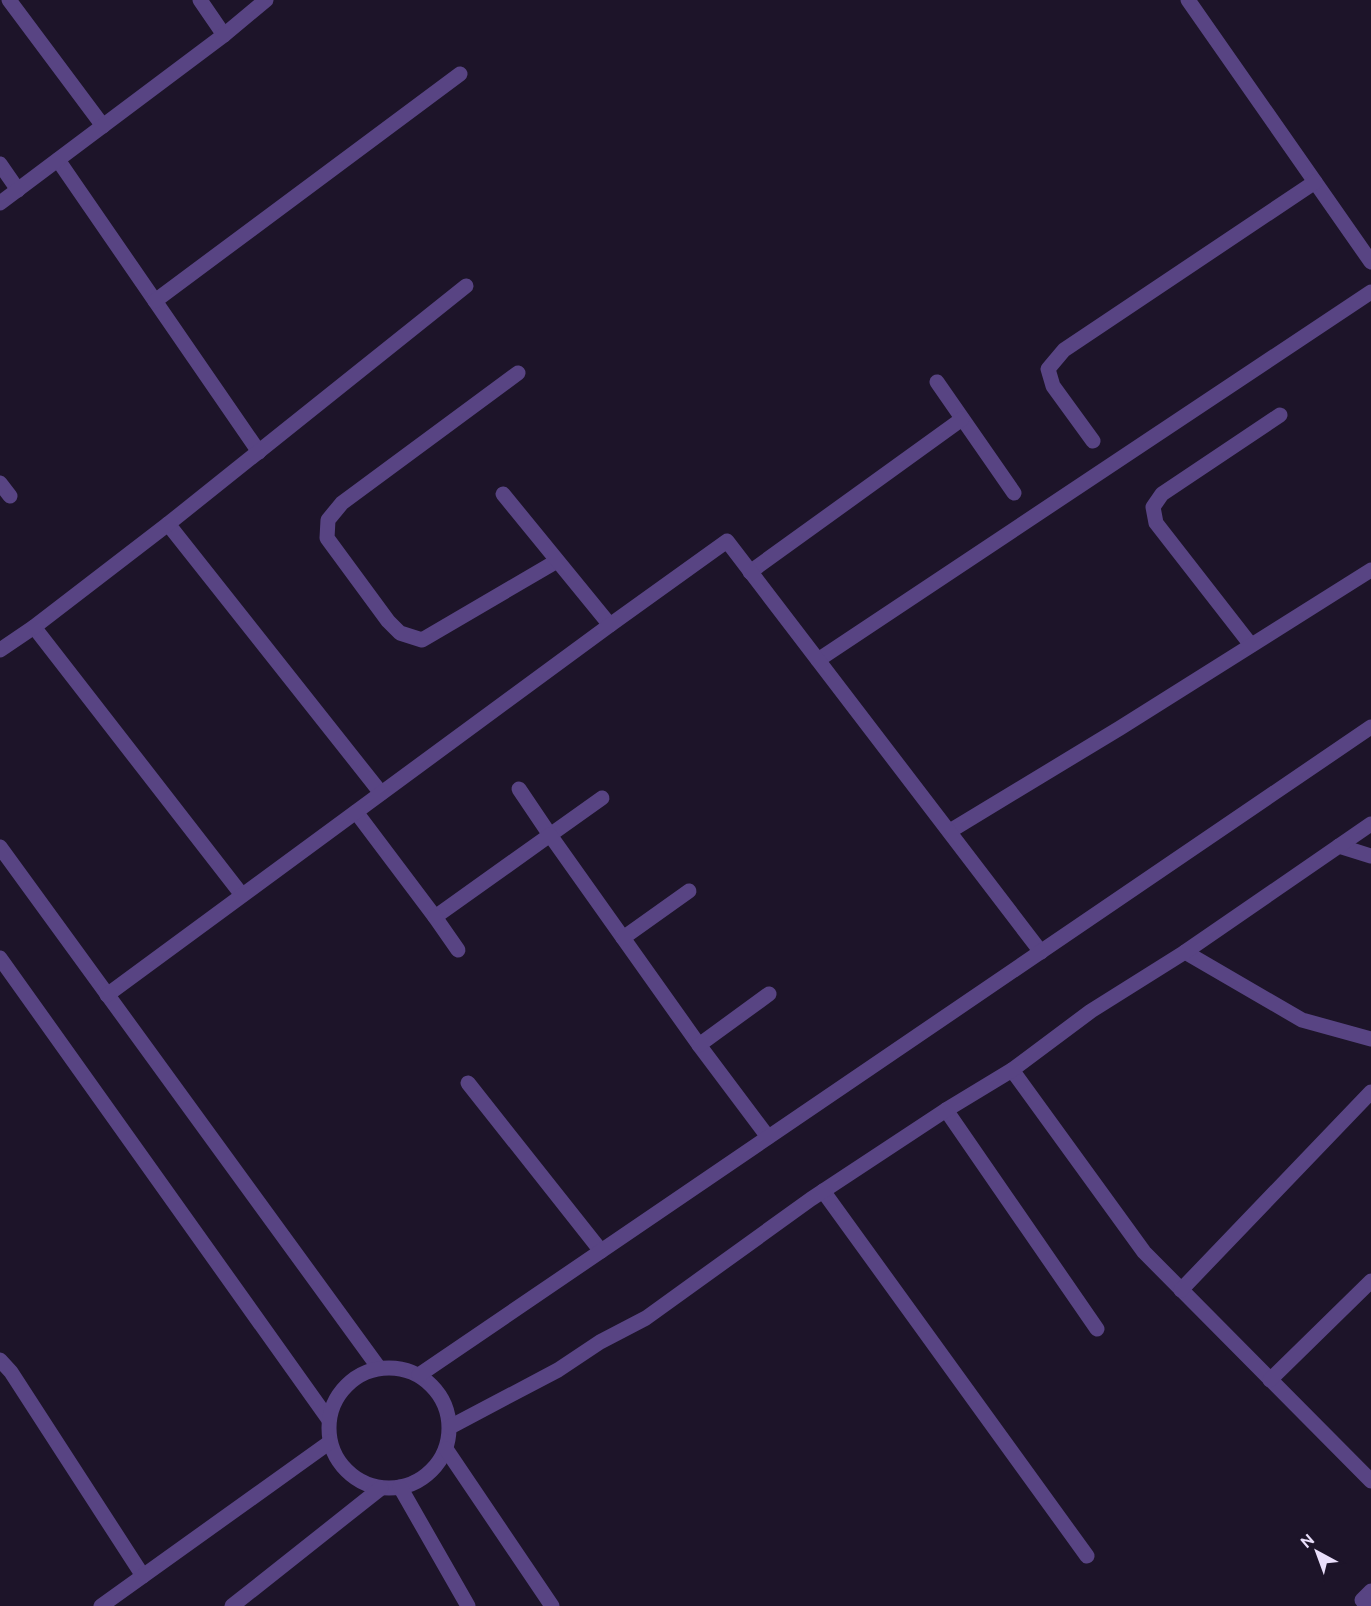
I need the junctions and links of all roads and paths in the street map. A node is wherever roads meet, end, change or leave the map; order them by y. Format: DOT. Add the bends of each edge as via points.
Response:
graph roads {
  1 [pos="9,0"];
  2 [pos="200,0"];
  3 [pos="266,0"];
  4 [pos="1188,0"];
  5 [pos="224,35"];
  6 [pos="460,74"];
  7 [pos="103,126"];
  8 [pos="58,160"];
  9 [pos="0,164"];
  10 [pos="1315,182"];
  11 [pos="18,190"];
  12 [pos="0,203"];
  13 [pos="1371,262"];
  14 [pos="466,286"];
  15 [pos="1371,292"];
  16 [pos="155,302"];
  17 [pos="518,373"];
  18 [pos="937,382"];
  19 [pos="1280,415"];
  20 [pos="962,419"];
  21 [pos="1093,441"];
  22 [pos="259,452"];
  23 [pos="0,483"];
  24 [pos="1014,493"];
  25 [pos="503,494"];
  26 [pos="10,496"];
  27 [pos="168,524"];
  28 [pos="557,561"];
  29 [pos="1371,570"];
  30 [pos="750,572"];
  31 [pos="610,625"];
  32 [pos="34,627"];
  33 [pos="1251,645"];
  34 [pos="0,650"];
  35 [pos="818,660"];
  36 [pos="1371,727"];
  37 [pos="519,789"];
  38 [pos="381,793"];
  39 [pos="602,798"];
  40 [pos="356,812"];
  41 [pos="1371,824"];
  42 [pos="950,831"];
  43 [pos="550,835"];
  44 [pos="1339,846"];
  45 [pos="0,847"];
  46 [pos="1371,856"];
  47 [pos="689,891"];
  48 [pos="242,895"];
  49 [pos="435,917"];
  50 [pos="623,938"];
  51 [pos="458,950"];
  52 [pos="1041,952"];
  53 [pos="1185,952"];
  54 [pos="0,958"];
  55 [pos="107,994"];
  56 [pos="769,994"];
  57 [pos="1371,1039"];
  58 [pos="699,1045"];
  59 [pos="1012,1070"];
  60 [pos="468,1083"];
  61 [pos="1371,1092"];
  62 [pos="946,1110"];
  63 [pos="768,1137"];
  64 [pos="823,1191"];
  65 [pos="601,1251"];
  66 [pos="1371,1281"];
  67 [pos="1181,1290"];
  68 [pos="1096,1329"];
  69 [pos="0,1360"];
  70 [pos="379,1368"];
  71 [pos="419,1375"];
  72 [pos="5,1376"];
  73 [pos="1270,1380"];
  74 [pos="329,1420"];
  75 [pos="450,1427"];
  76 [pos="330,1442"];
  77 [pos="446,1449"];
  78 [pos="1371,1481"];
  79 [pos="381,1488"];
  80 [pos="400,1488"];
  81 [pos="1087,1556"];
  82 [pos="143,1576"];
  83 [pos="1371,1591"];
  84 [pos="101,1606"];
  85 [pos="232,1606"];
  86 [pos="468,1606"];
  87 [pos="552,1606"];
  88 [pos="1367,1606"];
  1 -- 7 [label="street"];
  2 -- 5 [label="street"];
  3 -- 5 [label="street"];
  4 -- 10 [label="street"];
  5 -- 7 [label="street"];
  6 -- 16 [label="street"];
  7 -- 8 [label="street"];
  8 -- 11 [label="street"];
  8 -- 16 [label="street"];
  9 -- 11 [label="street"];
  10 -- 13 [label="street"];
  10 -- 21 [label="street" via="1064,350 1048,369 1053,386"];
  11 -- 12 [label="street"];
  14 -- 22 [label="street"];
  15 -- 35 [label="street"];
  16 -- 22 [label="street"];
  17 -- 28 [label="street" via="342,503 328,520 327,538 388,621 400,633 422,640"];
  18 -- 20 [label="street"];
  19 -- 33 [label="street" via="1162,494 1153,507 1156,523"];
  20 -- 24 [label="street"];
  20 -- 30 [label="street"];
  22 -- 27 [label="street"];
  23 -- 26 [label="street"];
  25 -- 28 [label="street"];
  27 -- 32 [label="street"];
  27 -- 38 [label="street"];
  28 -- 31 [label="street"];
  29 -- 33 [label="street"];
  30 -- 31 [label="street" via="727,541"];
  30 -- 35 [label="street"];
  31 -- 38 [label="street"];
  32 -- 34 [label="street"];
  32 -- 48 [label="street"];
  33 -- 42 [label="street"];
  35 -- 42 [label="street"];
  36 -- 52 [label="street"];
  37 -- 43 [label="street"];
  38 -- 40 [label="street"];
  39 -- 43 [label="street"];
  40 -- 48 [label="street"];
  40 -- 49 [label="street"];
  41 -- 44 [label="street"];
  42 -- 52 [label="street"];
  43 -- 49 [label="street"];
  43 -- 50 [label="street"];
  44 -- 46 [label="street"];
  44 -- 53 [label="street"];
  45 -- 55 [label="street"];
  47 -- 50 [label="street"];
  48 -- 55 [label="street"];
  49 -- 51 [label="street"];
  50 -- 58 [label="street"];
  52 -- 63 [label="street"];
  53 -- 57 [label="street" via="1302,1020"];
  53 -- 59 [label="street" via="1091,1011"];
  54 -- 74 [label="street"];
  55 -- 70 [label="street"];
  56 -- 58 [label="street"];
  58 -- 63 [label="street"];
  59 -- 62 [label="street"];
  59 -- 67 [label="street" via="1144,1252"];
  60 -- 65 [label="street"];
  61 -- 67 [label="street"];
  62 -- 64 [label="street"];
  62 -- 68 [label="street"];
  63 -- 65 [label="street"];
  64 -- 75 [label="street" via="646,1318"];
  64 -- 81 [label="street"];
  65 -- 71 [label="street"];
  66 -- 73 [label="street"];
  67 -- 73 [label="street"];
  69 -- 72 [label="street"];
  70 -- 71 [label="street" via="400,1368"];
  70 -- 74 [label="street" via="361,1374 345,1386 334,1401"];
  71 -- 75 [label="street" via="436,1388"];
  72 -- 82 [label="street"];
  73 -- 78 [label="street"];
  74 -- 76 [label="street"];
  75 -- 77 [label="street"];
  76 -- 79 [label="street" via="347,1472"];
  76 -- 82 [label="street"];
  77 -- 80 [label="street" via="436,1466 419,1480"];
  77 -- 87 [label="street"];
  79 -- 80 [label="street"];
  79 -- 85 [label="street"];
  80 -- 86 [label="street"];
  82 -- 84 [label="street"];
  83 -- 88 [label="street" via="1362,1600"];
}
